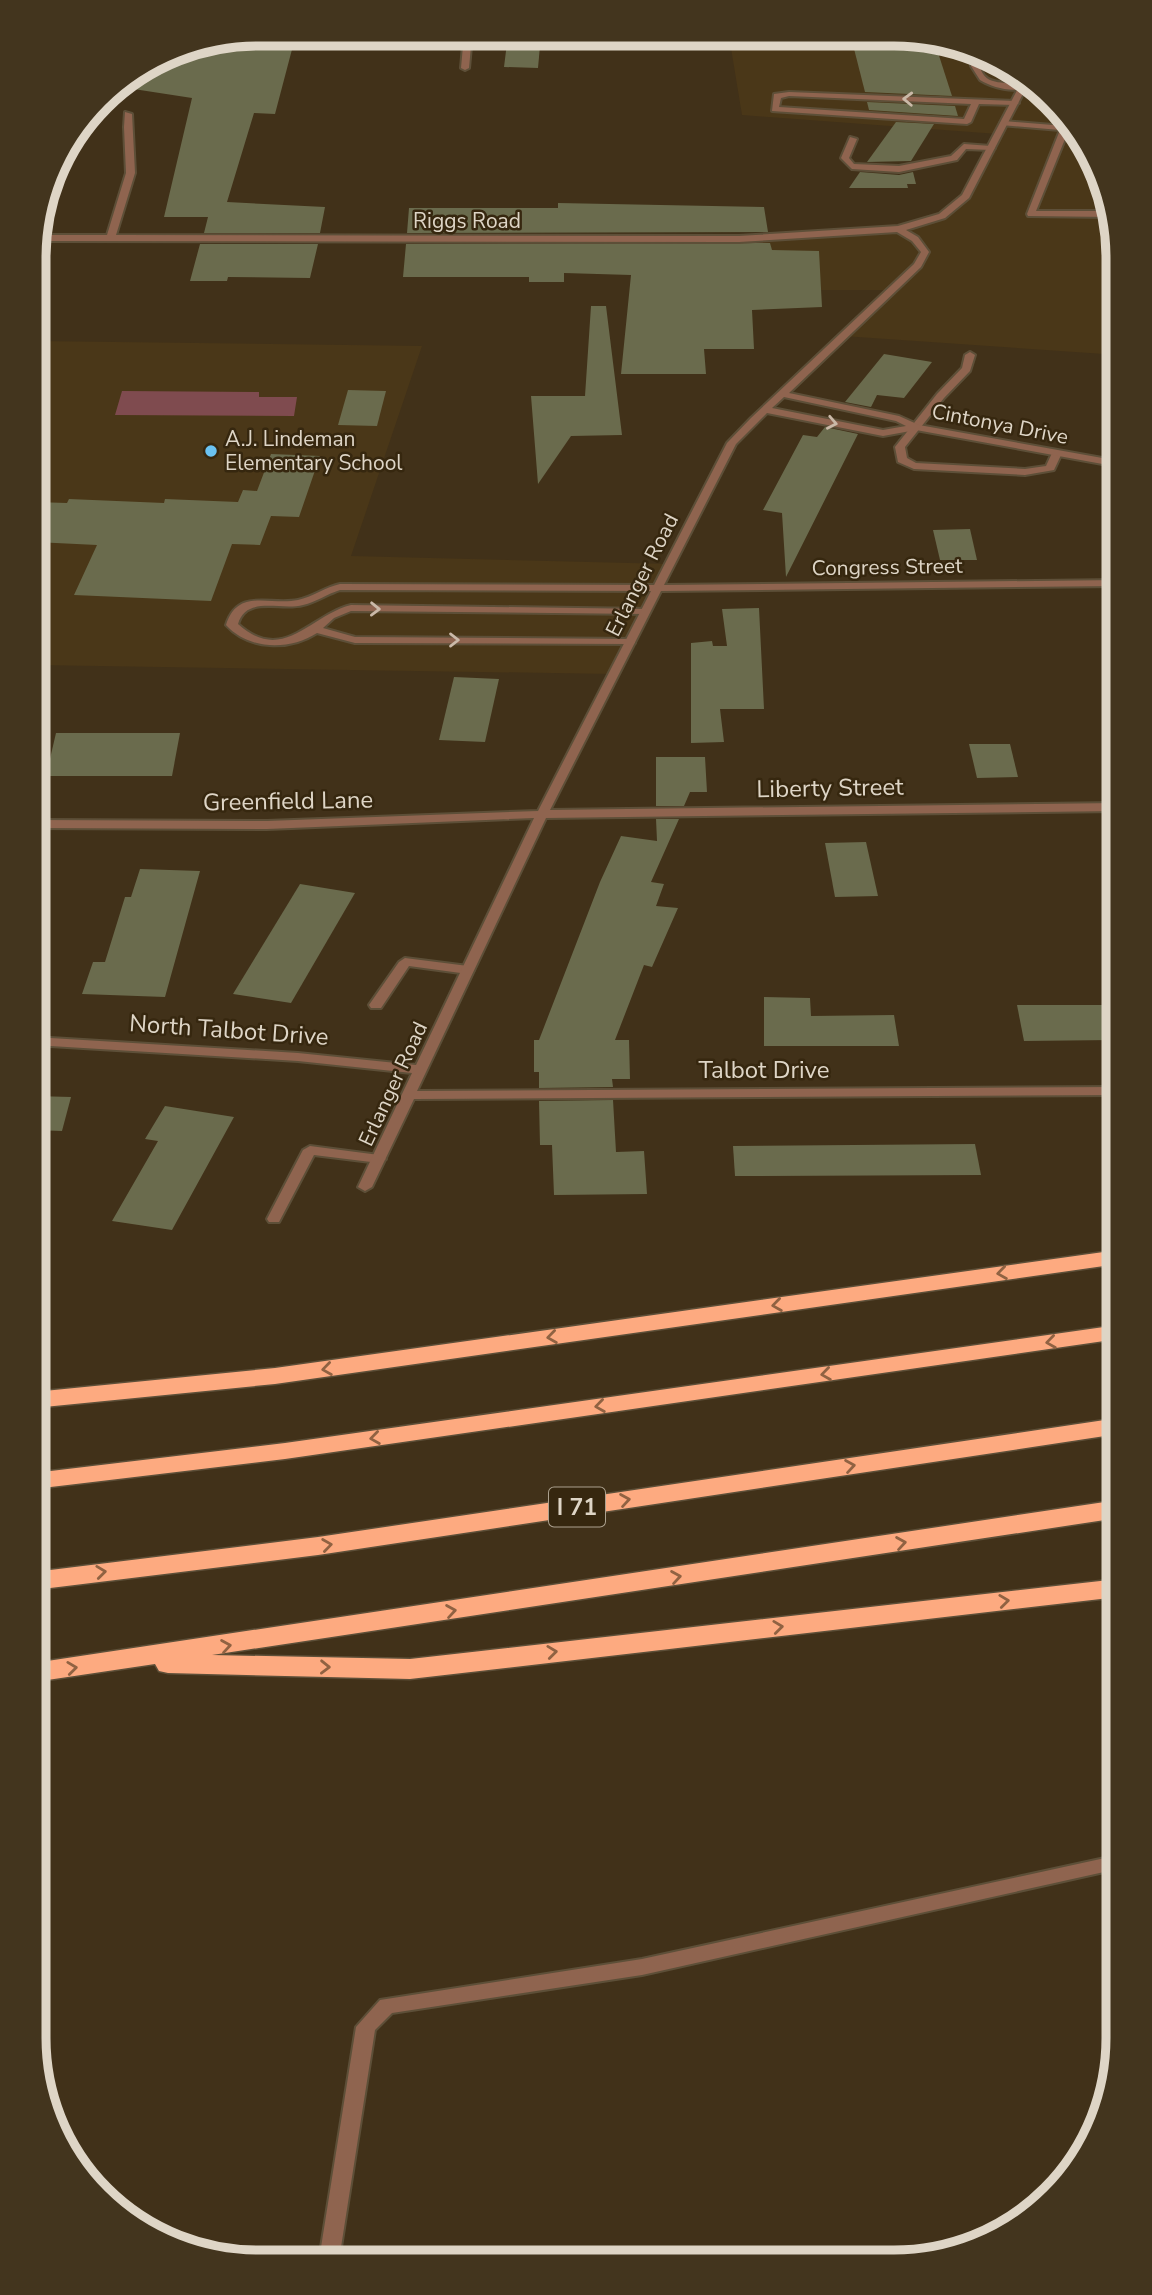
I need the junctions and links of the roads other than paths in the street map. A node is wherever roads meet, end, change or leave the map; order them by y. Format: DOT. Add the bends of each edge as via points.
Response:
graph roads {
  1 [pos="467,46"];
  2 [pos="976,62"];
  3 [pos="465,68"];
  4 [pos="1015,83"];
  5 [pos="1022,89"];
  6 [pos="976,101"];
  7 [pos="1015,103"];
  8 [pos="128,114"];
  9 [pos="1004,123"];
  10 [pos="1061,128"];
  11 [pos="1065,132"];
  12 [pos="853,139"];
  13 [pos="991,148"];
  14 [pos="1101,214"];
  15 [pos="899,229"];
  16 [pos="46,238"];
  17 [pos="111,238"];
  18 [pos="970,355"];
  19 [pos="782,394"];
  20 [pos="765,410"];
  21 [pos="916,427"];
  22 [pos="1056,455"];
  23 [pos="1106,462"];
  24 [pos="1106,583"];
  25 [pos="657,589"];
  26 [pos="645,611"];
  27 [pos="314,629"];
  28 [pos="631,641"];
  29 [pos="1106,807"];
  30 [pos="542,814"];
  31 [pos="46,824"];
  32 [pos="468,970"];
  33 [pos="376,1005"];
  34 [pos="46,1042"];
  35 [pos="421,1070"];
  36 [pos="1106,1091"];
  37 [pos="410,1095"];
  38 [pos="379,1159"];
  39 [pos="365,1187"];
  40 [pos="274,1219"];
  41 [pos="1106,1259"];
  42 [pos="1106,1334"];
  43 [pos="46,1399"];
  44 [pos="1106,1428"];
  45 [pos="46,1480"];
  46 [pos="1106,1511"];
  47 [pos="46,1580"];
  48 [pos="1106,1589"];
  49 [pos="110,1663"];
  50 [pos="46,1671"];
  51 [pos="1106,1865"];
  52 [pos="331,2250"];
  1 -- 3 [label="street"];
  2 -- 4 [label="street" via="977,73 985,81"];
  5 -- 7 [label="street"];
  6 -- 6 [label="street, one-way" via="789,94 777,96 775,109 967,122"];
  6 -- 7 [label="street"];
  7 -- 9 [label="street"];
  8 -- 17 [label="street" via="130,173"];
  9 -- 10 [label="street"];
  9 -- 13 [label="street"];
  11 -- 14 [label="street" via="1031,214"];
  12 -- 13 [label="street" via="845,158 852,166 899,169 954,158 964,146"];
  13 -- 15 [label="street" via="966,196 954,208"];
  15 -- 17 [label="street, Riggs Road" via="739,239"];
  15 -- 19 [label="street, Erlanger Road" via="925,252 918,265"];
  16 -- 17 [label="street, Riggs Road"];
  18 -- 21 [label="street" via="967,369 945,387"];
  19 -- 20 [label="street, Erlanger Road"];
  19 -- 21 [label="street, Cintonya Drive" via="899,419"];
  20 -- 21 [label="street, Cintonya Drive, one-way" via="883,433"];
  20 -- 25 [label="street, Erlanger Road" via="732,443"];
  21 -- 22 [label="street, Cintonya Drive"];
  21 -- 22 [label="street" via="900,447 902,460 914,466 1038,472 1050,468"];
  22 -- 23 [label="street, Cintonya Drive"];
  24 -- 25 [label="street, Congress Street"];
  25 -- 26 [label="street, Erlanger Road"];
  25 -- 27 [label="street, Congress Street" via="340,587 300,603 256,604 239,610 232,625 263,642 298,637"];
  27 -- 26 [label="street, one-way" via="327,617 351,608"];
  26 -- 28 [label="street, Erlanger Road"];
  27 -- 28 [label="street, one-way" via="355,640"];
  28 -- 30 [label="street, Erlanger Road"];
  29 -- 30 [label="street, Liberty Street"];
  30 -- 31 [label="street, Greenfield Lane" via="267,825"];
  30 -- 32 [label="street, Erlanger Road"];
  32 -- 33 [label="street" via="405,962"];
  32 -- 35 [label="street, Erlanger Road"];
  34 -- 35 [label="street, North Talbot Drive" via="284,1056"];
  35 -- 37 [label="street, Erlanger Road"];
  36 -- 37 [label="street, Talbot Drive"];
  37 -- 38 [label="street, Erlanger Road"];
  38 -- 39 [label="street, Erlanger Road"];
  38 -- 40 [label="street" via="310,1150"];
  41 -- 43 [label="highway, one-way" via="275,1376"];
  42 -- 45 [label="highway, one-way" via="285,1451"];
  47 -- 44 [label="highway, I 71, one-way" via="318,1546"];
  49 -- 46 [label="highway, one-way"];
  49 -- 48 [label="highway, one-way" via="410,1669"];
  50 -- 49 [label="highway, one-way"];
  51 -- 52 [label="street" via="642,1967 387,2006 366,2027"];
}
